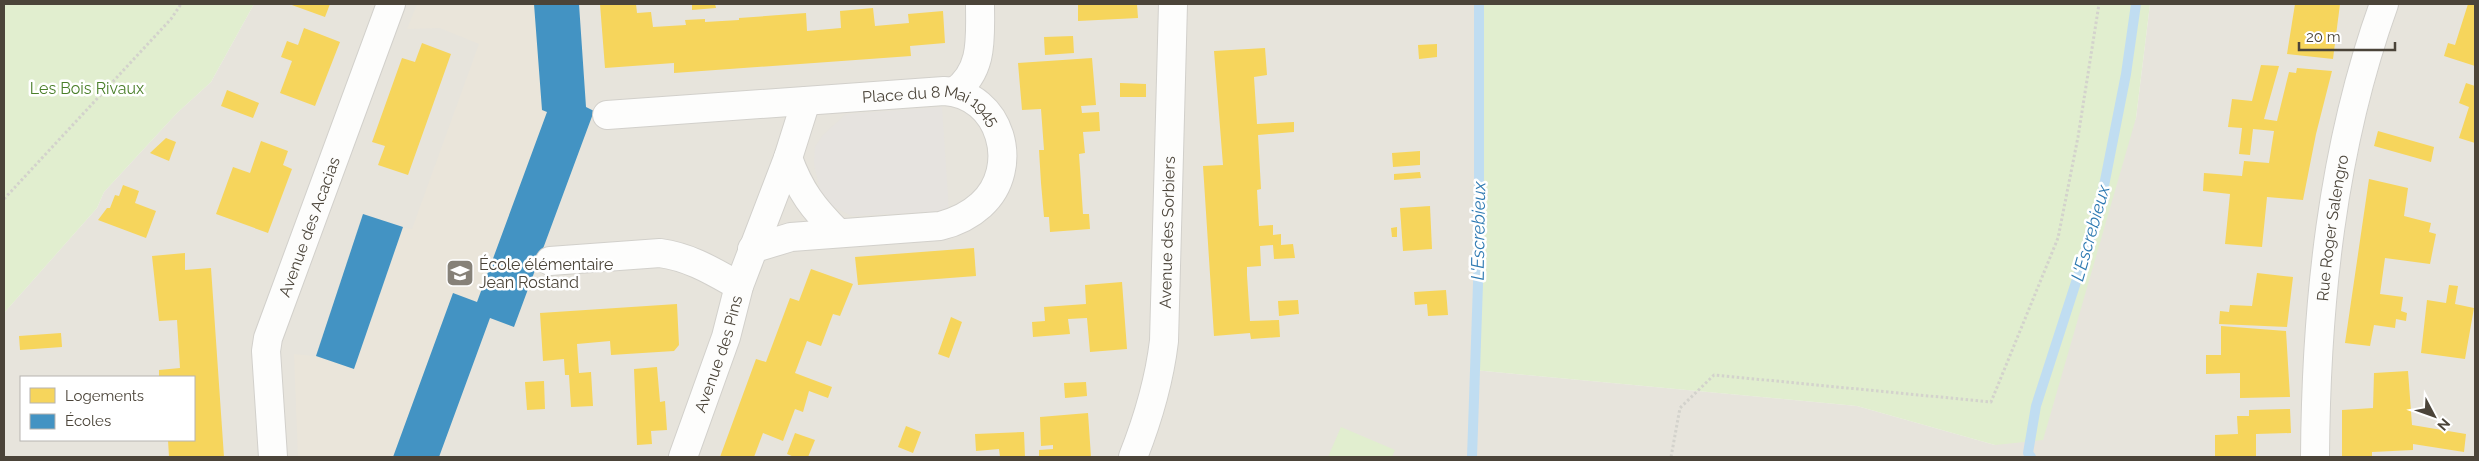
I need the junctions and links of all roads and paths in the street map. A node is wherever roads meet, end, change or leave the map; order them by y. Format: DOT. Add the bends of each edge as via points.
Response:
graph roads {
  1 [pos="181,4"];
  2 [pos="391,4"];
  3 [pos="980,4"];
  4 [pos="1173,4"];
  5 [pos="2099,4"];
  6 [pos="2384,4"];
  7 [pos="954,92"];
  8 [pos="806,101"];
  9 [pos="607,115"];
  10 [pos="788,158"];
  11 [pos="4,199"];
  12 [pos="838,233"];
  13 [pos="752,250"];
  14 [pos="550,261"];
  15 [pos="739,286"];
  16 [pos="273,457"];
  17 [pos="682,457"];
  18 [pos="1133,457"];
  19 [pos="1671,457"];
  20 [pos="2315,457"];
  1 -- 11 [label="path"];
  2 -- 16 [label="street, Avenue des Acacias" via="268,338 266,351"];
  3 -- 7 [label="street" via="974,70 966,83"];
  4 -- 18 [label="street, Avenue des Sorbiers" via="1164,341 1150,416"];
  5 -- 19 [label="path" via="2058,238 1992,402 1714,375 1680,408"];
  6 -- 20 [label="street, Rue Roger Salengro" via="2366,56 2349,124 2330,239 2316,376"];
  7 -- 8 [label="street, Place du 8 Mai 1945"];
  7 -- 12 [label="street, Place du 8 Mai 1945" via="981,106 998,130 1003,146 998,178 983,204 969,215 940,226"];
  8 -- 9 [label="street, Place du 8 Mai 1945"];
  8 -- 10 [label="street"];
  10 -- 12 [label="street" via="808,202"];
  10 -- 13 [label="street"];
  12 -- 13 [label="street, Place du 8 Mai 1945" via="791,237"];
  13 -- 15 [label="street, Avenue des Pins"];
  14 -- 15 [label="street" via="668,254 692,260"];
  15 -- 17 [label="street, Avenue des Pins" via="726,338"];
}
